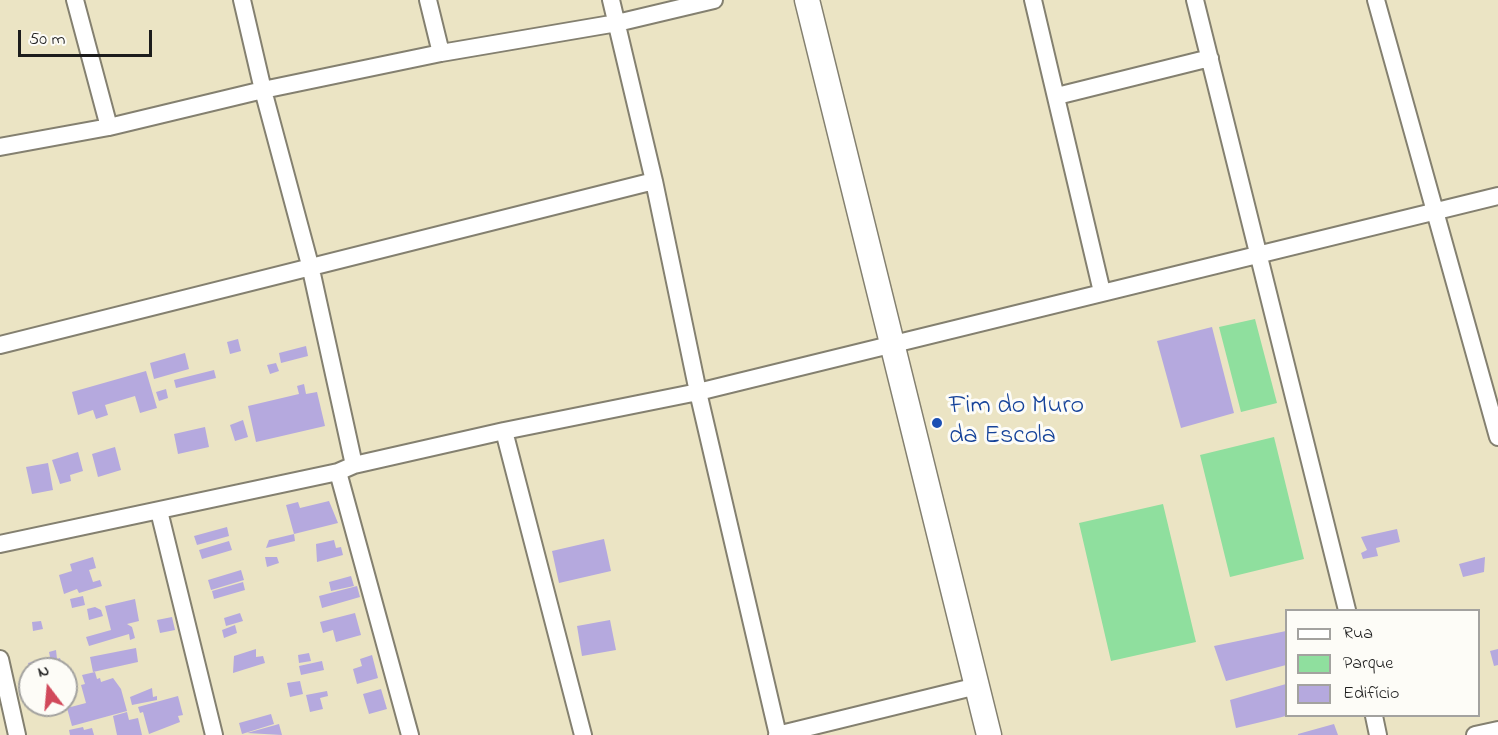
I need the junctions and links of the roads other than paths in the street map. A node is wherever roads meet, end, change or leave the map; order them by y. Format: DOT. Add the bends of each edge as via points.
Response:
graph roads {
  1 [pos="75,0"];
  2 [pos="242,0"];
  3 [pos="428,0"];
  4 [pos="611,0"];
  5 [pos="714,0"];
  6 [pos="807,0"];
  7 [pos="1033,0"];
  8 [pos="1195,0"];
  9 [pos="1376,0"];
  10 [pos="617,23"];
  11 [pos="441,53"];
  12 [pos="1210,58"];
  13 [pos="263,90"];
  14 [pos="1057,96"];
  15 [pos="109,127"];
  16 [pos="0,147"];
  17 [pos="654,181"];
  18 [pos="1498,196"];
  19 [pos="1436,211"];
  20 [pos="1256,255"];
  21 [pos="310,265"];
  22 [pos="1102,292"];
  23 [pos="892,344"];
  24 [pos="0,345"];
  25 [pos="698,392"];
  26 [pos="504,431"];
  27 [pos="1498,438"];
  28 [pos="346,469"];
  29 [pos="159,511"];
  30 [pos="0,544"];
  31 [pos="1347,609"];
  32 [pos="0,659"];
  33 [pos="977,686"];
  34 [pos="1374,717"];
  35 [pos="1498,730"];
  36 [pos="17,735"];
  37 [pos="214,735"];
  38 [pos="410,735"];
  39 [pos="583,735"];
  40 [pos="778,735"];
  41 [pos="989,735"];
  42 [pos="1378,735"];
  43 [pos="1474,735"];
  1 -- 15 [label="street"];
  2 -- 13 [label="street"];
  3 -- 11 [label="street"];
  4 -- 10 [label="street"];
  5 -- 10 [label="street"];
  6 -- 23 [label="street"];
  7 -- 14 [label="street"];
  8 -- 12 [label="street"];
  9 -- 19 [label="street"];
  10 -- 11 [label="street"];
  10 -- 17 [label="street"];
  11 -- 13 [label="street"];
  12 -- 14 [label="street"];
  12 -- 20 [label="street"];
  13 -- 15 [label="street"];
  13 -- 21 [label="street"];
  14 -- 22 [label="street"];
  15 -- 16 [label="street"];
  17 -- 21 [label="street"];
  17 -- 25 [label="street"];
  18 -- 19 [label="street"];
  19 -- 20 [label="street"];
  19 -- 27 [label="street"];
  20 -- 22 [label="street"];
  20 -- 31 [label="street"];
  21 -- 24 [label="street"];
  21 -- 28 [label="street"];
  22 -- 23 [label="street"];
  23 -- 25 [label="street"];
  23 -- 33 [label="street"];
  25 -- 26 [label="street"];
  25 -- 40 [label="street"];
  26 -- 28 [label="street"];
  26 -- 39 [label="street"];
  28 -- 29 [label="street"];
  28 -- 38 [label="street"];
  29 -- 30 [label="street"];
  29 -- 37 [label="street"];
  32 -- 36 [label="street"];
  33 -- 40 [label="street"];
  33 -- 41 [label="street"];
  34 -- 42 [label="street"];
  35 -- 43 [label="street"];
}
